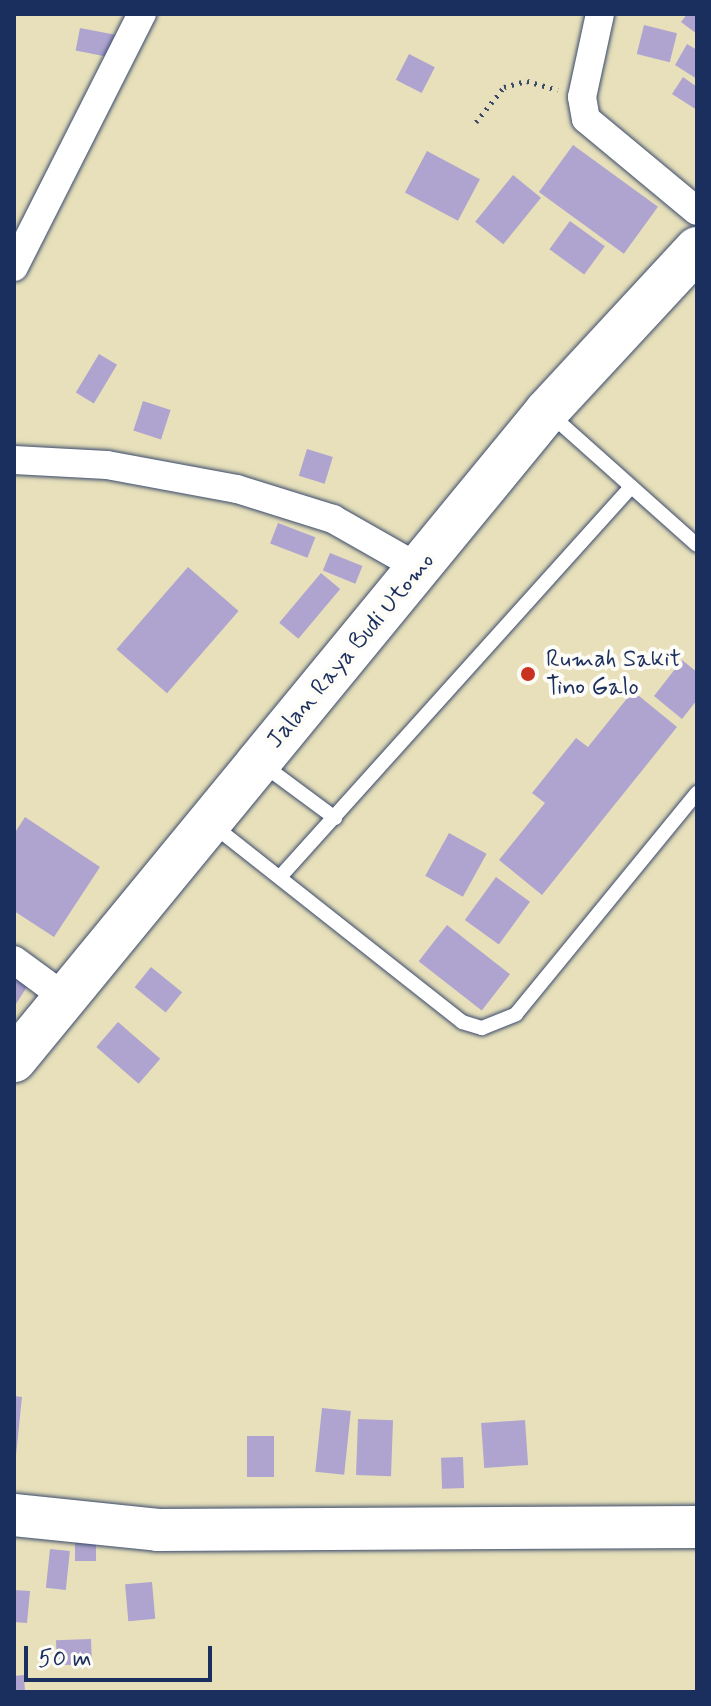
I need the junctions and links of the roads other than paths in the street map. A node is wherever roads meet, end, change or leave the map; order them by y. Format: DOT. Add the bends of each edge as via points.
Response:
graph roads {
  1 [pos="142,14"];
  2 [pos="600,14"];
  3 [pos="697,211"];
  4 [pos="697,249"];
  5 [pos="14,267"];
  6 [pos="547,411"];
  7 [pos="14,460"];
  8 [pos="631,487"];
  9 [pos="697,545"];
  10 [pos="421,569"];
  11 [pos="258,761"];
  12 [pos="697,793"];
  13 [pos="335,818"];
  14 [pos="207,821"];
  15 [pos="280,877"];
  16 [pos="14,960"];
  17 [pos="63,996"];
  18 [pos="14,1060"];
  19 [pos="14,1515"];
  20 [pos="697,1527"];
  1 -- 5 [label="street"];
  2 -- 3 [label="street" via="582,97 598,136"];
  4 -- 6 [label="highway, Jalan Raya Budi Utomo"];
  6 -- 8 [label="lane"];
  6 -- 10 [label="highway, Jalan Raya Budi Utomo"];
  7 -- 10 [label="street" via="107,465 237,489 333,519"];
  8 -- 9 [label="lane"];
  8 -- 13 [label="lane"];
  10 -- 11 [label="highway, Jalan Raya Budi Utomo"];
  11 -- 13 [label="lane"];
  11 -- 14 [label="highway, Jalan Raya Budi Utomo"];
  12 -- 15 [label="lane" via="500,1025 462,1022"];
  13 -- 15 [label="lane"];
  14 -- 15 [label="lane"];
  14 -- 17 [label="highway, Jalan Raya Budi Utomo"];
  16 -- 17 [label="street"];
  17 -- 18 [label="highway, Jalan Raya Budi Utomo"];
  19 -- 20 [label="main road" via="158,1530"];
}
